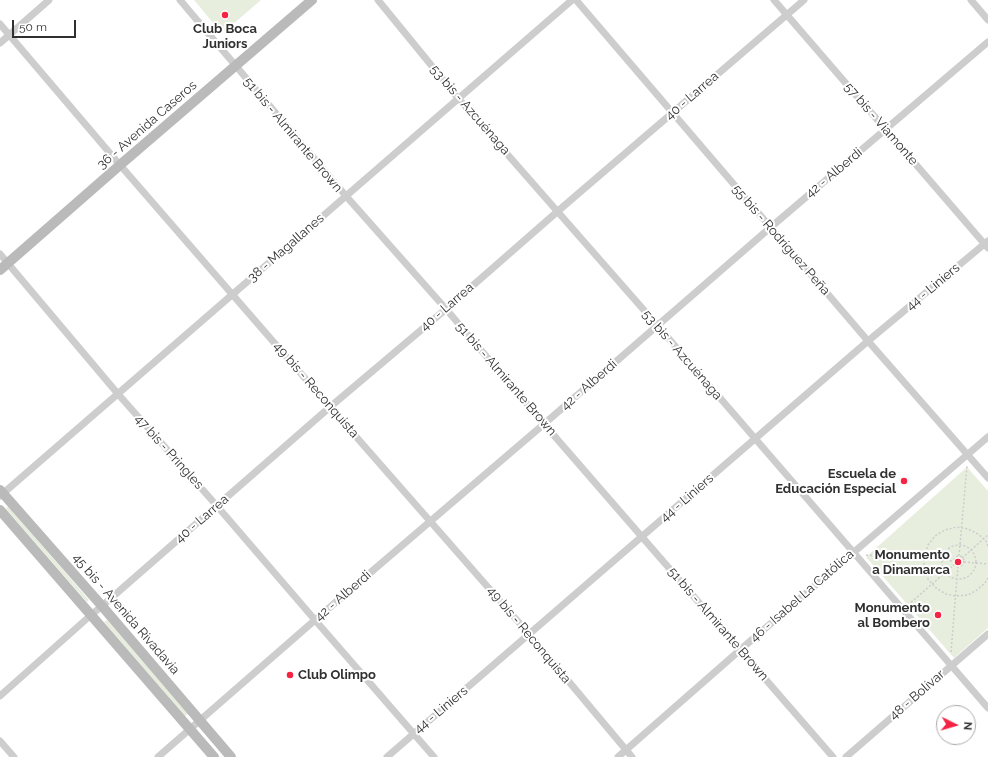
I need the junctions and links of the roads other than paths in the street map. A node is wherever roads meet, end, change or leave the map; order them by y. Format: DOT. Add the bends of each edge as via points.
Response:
graph roads {
  1 [pos="48,0"];
  2 [pos="180,0"];
  3 [pos="312,0"];
  4 [pos="378,0"];
  5 [pos="572,0"];
  6 [pos="576,0"];
  7 [pos="774,0"];
  8 [pos="804,0"];
  9 [pos="971,0"];
  10 [pos="786,15"];
  11 [pos="988,20"];
  12 [pos="0,24"];
  13 [pos="9,35"];
  14 [pos="0,42"];
  15 [pos="988,42"];
  16 [pos="236,66"];
  17 [pos="458,98"];
  18 [pos="672,113"];
  19 [pos="886,129"];
  20 [pos="120,165"];
  21 [pos="346,196"];
  22 [pos="558,211"];
  23 [pos="771,227"];
  24 [pos="987,244"];
  25 [pos="0,254"];
  26 [pos="4,266"];
  27 [pos="232,294"];
  28 [pos="446,309"];
  29 [pos="657,325"];
  30 [pos="868,341"];
  31 [pos="118,394"];
  32 [pos="330,407"];
  33 [pos="544,424"];
  34 [pos="988,437"];
  35 [pos="755,439"];
  36 [pos="968,454"];
  37 [pos="988,478"];
  38 [pos="1,493"];
  39 [pos="217,506"];
  40 [pos="0,510"];
  41 [pos="430,521"];
  42 [pos="642,538"];
  43 [pos="853,553"];
  44 [pos="102,606"];
  45 [pos="91,615"];
  46 [pos="315,620"];
  47 [pos="529,634"];
  48 [pos="988,634"];
  49 [pos="740,650"];
  50 [pos="950,666"];
  51 [pos="0,696"];
  52 [pos="988,708"];
  53 [pos="200,721"];
  54 [pos="191,729"];
  55 [pos="414,733"];
  56 [pos="0,741"];
  57 [pos="626,750"];
  58 [pos="14,757"];
  59 [pos="158,757"];
  60 [pos="214,757"];
  61 [pos="231,757"];
  62 [pos="387,757"];
  63 [pos="434,757"];
  64 [pos="618,757"];
  65 [pos="632,757"];
  66 [pos="833,757"];
  67 [pos="846,757"];
  1 -- 13 [label="street"];
  2 -- 16 [label="street, 51 bis - Almirante Brown"];
  3 -- 16 [label="main road, 36 - Avenida Caseros"];
  4 -- 17 [label="street, 53 bis - Azcuénaga"];
  5 -- 17 [label="street, 38 - Magallanes"];
  6 -- 18 [label="street, 55 bis - Rodríguez Peña"];
  7 -- 10 [label="street, 57 bis - Viamonte"];
  8 -- 10 [label="street, 40 - Larrea"];
  9 -- 11 [label="street"];
  10 -- 18 [label="street, 40 - Larrea"];
  10 -- 19 [label="street, 57 bis - Viamonte"];
  12 -- 13 [label="street, 49 bis - Reconquista"];
  13 -- 14 [label="street"];
  13 -- 20 [label="street, 49 bis - Reconquista"];
  15 -- 19 [label="street, 42 - Alberdi"];
  16 -- 20 [label="main road, 36 - Avenida Caseros"];
  16 -- 21 [label="street, 51 bis - Almirante Brown"];
  17 -- 21 [label="street, 38 - Magallanes"];
  17 -- 22 [label="street, 53 bis - Azcuénaga"];
  18 -- 22 [label="street, 40 - Larrea"];
  18 -- 23 [label="street, 55 bis - Rodríguez Peña"];
  19 -- 23 [label="street, 42 - Alberdi"];
  19 -- 24 [label="street, 57 bis - Viamonte"];
  20 -- 26 [label="main road, 36 - Avenida Caseros"];
  20 -- 27 [label="street, 49 bis - Reconquista"];
  21 -- 27 [label="street, 38 - Magallanes"];
  21 -- 28 [label="street, 51 bis - Almirante Brown"];
  22 -- 28 [label="street, 40 - Larrea"];
  22 -- 29 [label="street, 53 bis - Azcuénaga"];
  23 -- 29 [label="street, 42 - Alberdi"];
  23 -- 30 [label="street, 55 bis - Rodríguez Peña"];
  24 -- 30 [label="street, 44 - Liniers"];
  25 -- 26 [label="street, 47 bis - Pringles"];
  26 -- 31 [label="street, 47 bis - Pringles"];
  27 -- 31 [label="street, 38 - Magallanes"];
  27 -- 32 [label="street, 49 bis - Reconquista"];
  28 -- 32 [label="street, 40 - Larrea"];
  28 -- 33 [label="street, 51 bis - Almirante Brown"];
  29 -- 33 [label="street, 42 - Alberdi"];
  29 -- 35 [label="street, 53 bis - Azcuénaga"];
  30 -- 35 [label="street, 44 - Liniers"];
  30 -- 36 [label="street, 55 bis - Rodríguez Peña"];
  31 -- 38 [label="street, 38 - Magallanes"];
  31 -- 39 [label="street, 47 bis - Pringles"];
  32 -- 39 [label="street, 40 - Larrea"];
  32 -- 41 [label="street, 49 bis - Reconquista"];
  33 -- 41 [label="street, 42 - Alberdi"];
  33 -- 42 [label="street, 51 bis - Almirante Brown"];
  34 -- 36 [label="street, 46 - Isabel La Católica"];
  35 -- 42 [label="street, 44 - Liniers"];
  35 -- 43 [label="street, 53 bis - Azcuénaga"];
  36 -- 37 [label="street, 55 bis - Rodríguez Peña"];
  36 -- 43 [label="street, 46 - Isabel La Católica"];
  38 -- 44 [label="main road, 45 bis - Avenida Rivadavia"];
  39 -- 44 [label="street, 40 - Larrea"];
  39 -- 46 [label="street, 47 bis - Pringles"];
  40 -- 45 [label="main road, 45 bis - Avenida Rivadavia"];
  41 -- 46 [label="street, 42 - Alberdi"];
  41 -- 47 [label="street, 49 bis - Reconquista"];
  42 -- 47 [label="street, 44 - Liniers"];
  42 -- 49 [label="street, 51 bis - Almirante Brown"];
  43 -- 49 [label="street, 46 - Isabel La Católica"];
  43 -- 50 [label="street, 53 bis - Azcuénaga"];
  44 -- 45 [label="street, 40 - Larrea"];
  44 -- 53 [label="main road, 45 bis - Avenida Rivadavia"];
  45 -- 51 [label="street, 40 - Larrea"];
  45 -- 54 [label="main road, 45 bis - Avenida Rivadavia"];
  46 -- 53 [label="street, 42 - Alberdi"];
  46 -- 55 [label="street, 47 bis - Pringles"];
  47 -- 55 [label="street, 44 - Liniers"];
  47 -- 57 [label="street, 49 bis - Reconquista"];
  48 -- 50 [label="street, 48 - Bolívar"];
  49 -- 57 [label="street, 46 - Isabel La Católica"];
  49 -- 66 [label="street, 51 bis - Almirante Brown"];
  50 -- 52 [label="street, 53 bis - Azcuénaga"];
  50 -- 67 [label="street, 48 - Bolívar"];
  53 -- 54 [label="street, 42 - Alberdi"];
  53 -- 61 [label="main road, 45 bis - Avenida Rivadavia"];
  54 -- 59 [label="street, 42 - Alberdi"];
  54 -- 60 [label="main road, 45 bis - Avenida Rivadavia"];
  55 -- 62 [label="street, 44 - Liniers"];
  55 -- 63 [label="street, 47 bis - Pringles"];
  56 -- 58 [label="street"];
  57 -- 64 [label="street, 46 - Isabel La Católica"];
  57 -- 65 [label="street, 49 bis - Reconquista"];
}
